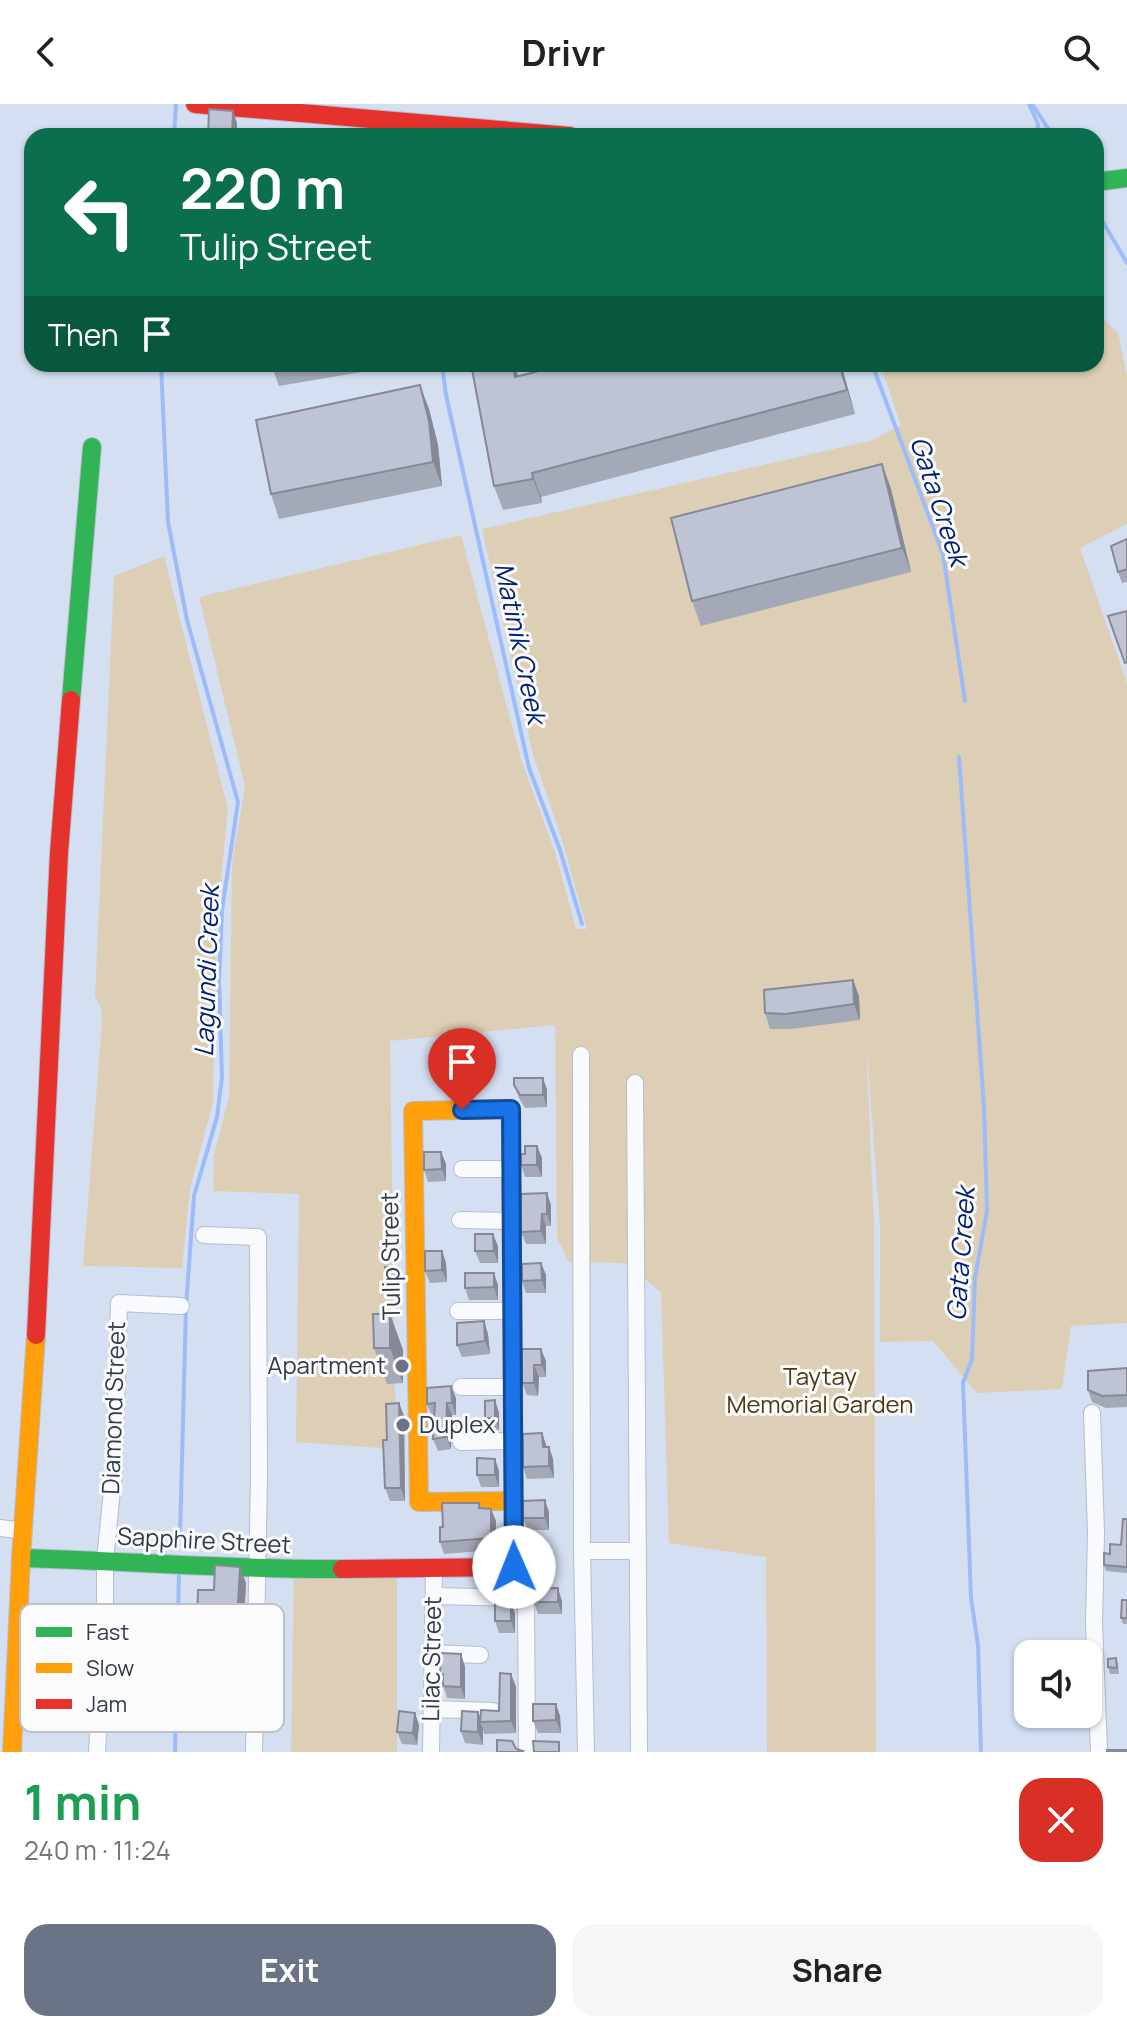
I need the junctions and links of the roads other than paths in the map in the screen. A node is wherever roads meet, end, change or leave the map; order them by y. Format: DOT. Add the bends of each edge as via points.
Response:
graph roads {
  1 [pos="195,104"];
  2 [pos="476,128"];
  3 [pos="1127,178"];
  4 [pos="1104,181"];
  5 [pos="92,447"];
  6 [pos="581,1055"];
  7 [pos="635,1083"];
  8 [pos="462,1169"];
  9 [pos="511,1169"];
  10 [pos="460,1220"];
  11 [pos="512,1221"];
  12 [pos="204,1235"];
  13 [pos="181,1306"];
  14 [pos="458,1311"];
  15 [pos="511,1311"];
  16 [pos="461,1387"];
  17 [pos="512,1387"];
  18 [pos="1092,1413"];
  19 [pos="512,1441"];
  20 [pos="461,1442"];
  21 [pos="513,1501"];
  22 [pos="0,1528"];
  23 [pos="24,1531"];
  24 [pos="582,1551"];
  25 [pos="638,1551"];
  26 [pos="21,1558"];
  27 [pos="105,1560"];
  28 [pos="434,1567"];
  29 [pos="256,1570"];
  30 [pos="434,1596"];
  31 [pos="105,1604"];
  32 [pos="256,1604"];
  33 [pos="433,1653"];
  34 [pos="480,1655"];
  35 [pos="432,1709"];
  36 [pos="493,1711"];
  37 [pos="98,1732"];
  38 [pos="254,1732"];
  39 [pos="12,1752"];
  40 [pos="97,1752"];
  41 [pos="254,1752"];
  42 [pos="431,1752"];
  43 [pos="527,1752"];
  44 [pos="586,1752"];
  45 [pos="639,1752"];
  46 [pos="1099,1752"];
  1 -- 2 [label="street"];
  3 -- 4 [label="street"];
  5 -- 23 [label="street" via="64,792"];
  6 -- 24 [label="street"];
  7 -- 25 [label="street"];
  8 -- 9 [label="street"];
  9 -- 11 [label="street"];
  9 -- 21 [label="street, Tulip Street" via="511,1109 413,1111 419,1502"];
  10 -- 11 [label="street"];
  11 -- 15 [label="street" via="504,1274"];
  12 -- 29 [label="street" via="258,1237"];
  13 -- 27 [label="street, Diamond Street" via="119,1303 114,1471"];
  14 -- 15 [label="street"];
  15 -- 17 [label="street"];
  16 -- 17 [label="street"];
  17 -- 19 [label="street"];
  18 -- 46 [label="street"];
  19 -- 20 [label="street"];
  19 -- 21 [label="street"];
  21 -- 28 [label="street, Sapphire Street" via="514,1567"];
  22 -- 23 [label="street"];
  23 -- 26 [label="street"];
  24 -- 25 [label="street"];
  24 -- 44 [label="street"];
  25 -- 45 [label="street"];
  26 -- 27 [label="street, Sapphire Street"];
  26 -- 39 [label="street"];
  27 -- 29 [label="street, Sapphire Street"];
  27 -- 31 [label="street, Diamond Street"];
  28 -- 29 [label="street, Sapphire Street"];
  28 -- 30 [label="street, Lilac Street"];
  29 -- 32 [label="street"];
  30 -- 33 [label="street, Lilac Street"];
  30 -- 43 [label="street" via="526,1598"];
  33 -- 34 [label="street"];
  33 -- 35 [label="street, Lilac Street"];
  35 -- 36 [label="street"];
  35 -- 42 [label="street, Lilac Street"];
  37 -- 40 [label="street, Diamond Street"];
  38 -- 41 [label="street"];
}
